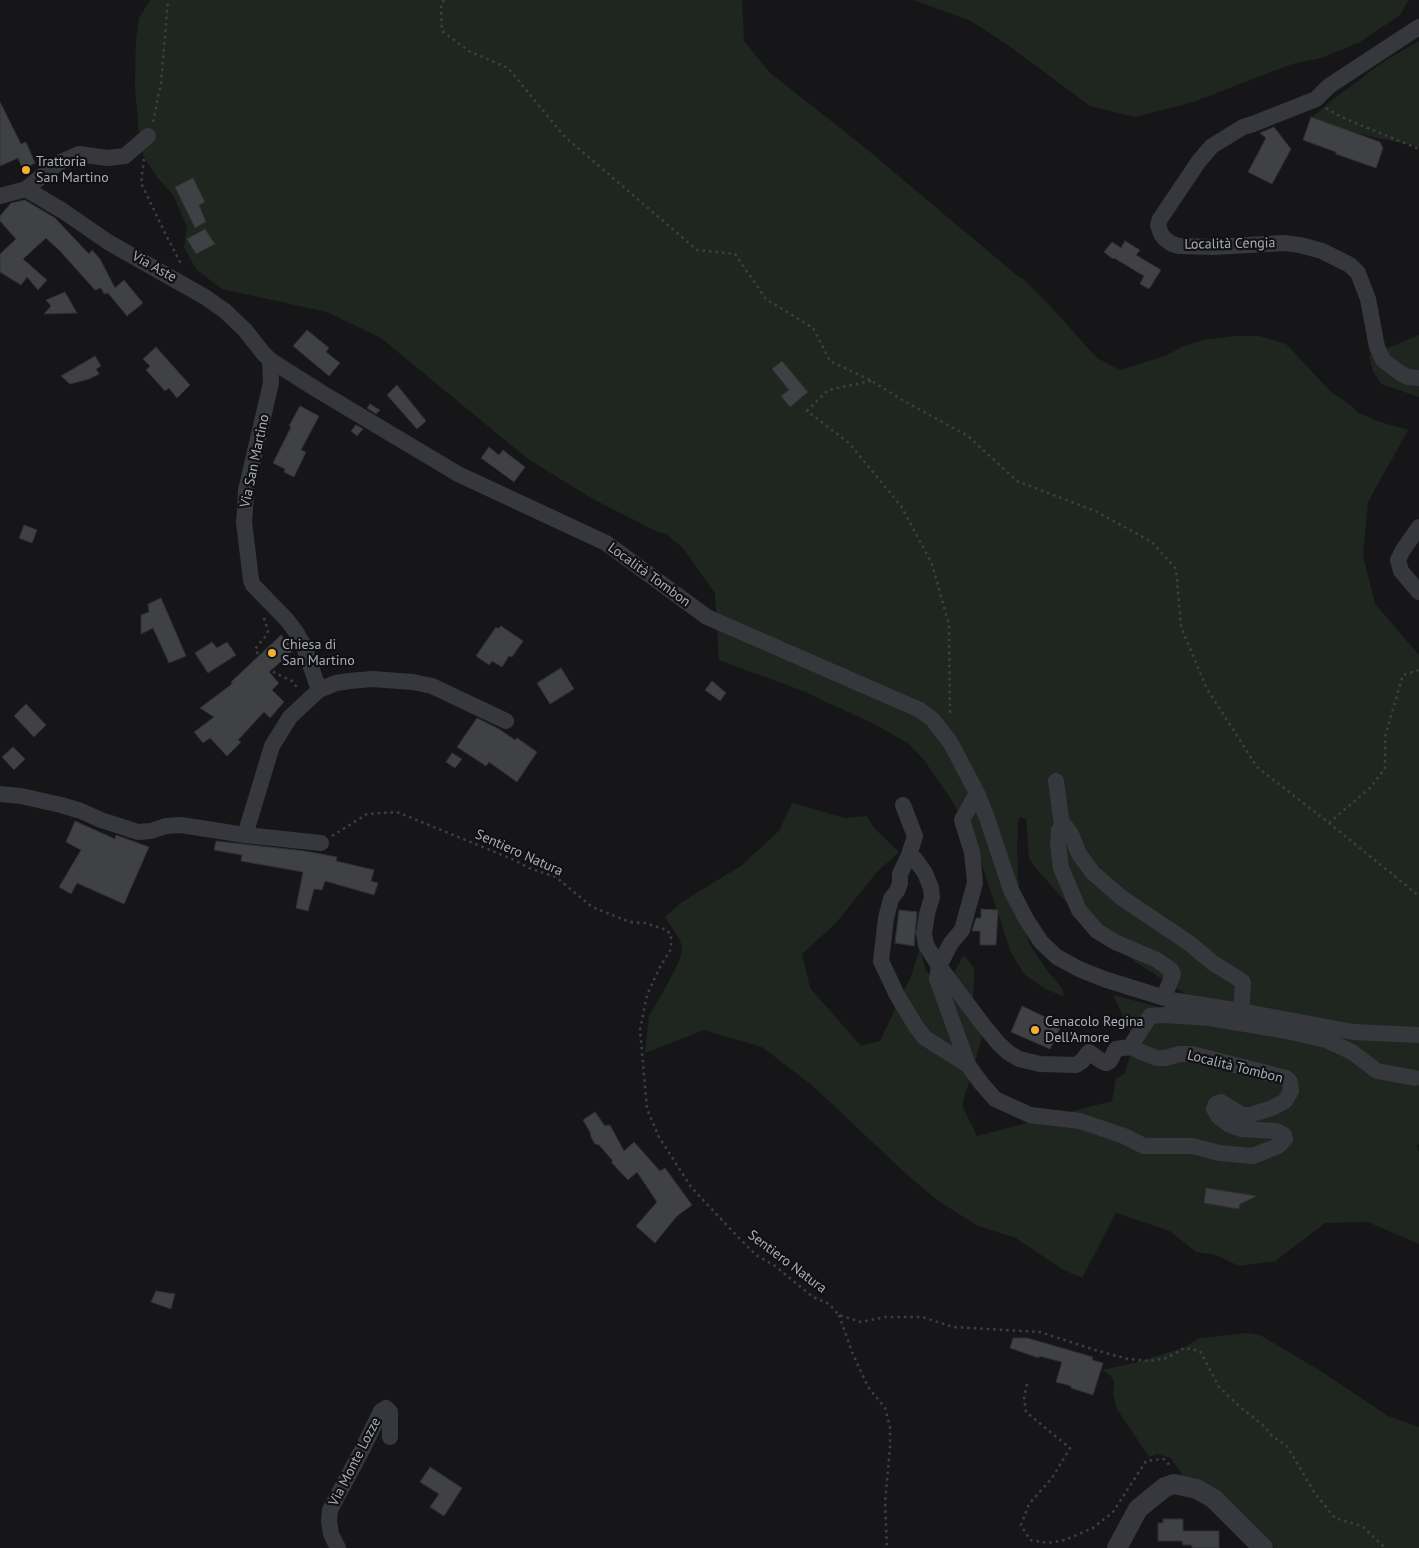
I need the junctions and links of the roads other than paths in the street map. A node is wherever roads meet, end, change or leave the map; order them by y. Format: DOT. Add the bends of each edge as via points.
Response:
graph roads {
  1 [pos="1419,27"];
  2 [pos="148,136"];
  3 [pos="26,189"];
  4 [pos="0,196"];
  5 [pos="270,360"];
  6 [pos="1419,378"];
  7 [pos="1419,527"];
  8 [pos="1419,592"];
  9 [pos="319,690"];
  10 [pos="506,720"];
  11 [pos="1056,781"];
  12 [pos="977,793"];
  13 [pos="0,794"];
  14 [pos="903,805"];
  15 [pos="1062,826"];
  16 [pos="245,835"];
  17 [pos="321,843"];
  18 [pos="909,855"];
  19 [pos="938,966"];
  20 [pos="1164,997"];
  21 [pos="1241,1011"];
  22 [pos="1419,1035"];
  23 [pos="1130,1047"];
  24 [pos="968,1065"];
  25 [pos="1415,1078"];
  26 [pos="390,1437"];
  27 [pos="338,1548"];
  28 [pos="1117,1548"];
  29 [pos="1262,1548"];
  1 -- 6 [label="street, Località Cengia" via="1329,86 1316,99 1243,127 1212,146 1158,225 1168,242 1180,246 1284,243 1311,247 1344,261 1356,270 1363,283 1382,360 1393,370"];
  2 -- 3 [label="street" via="126,156 107,158 78,154 58,163"];
  3 -- 4 [label="street"];
  3 -- 5 [label="street, Via Aste" via="225,311"];
  5 -- 9 [label="street, Via San Martino" via="272,383 246,490 244,522 251,580 296,632"];
  5 -- 12 [label="street, Località Tombon" via="458,474 606,543 707,617 920,710 933,720 950,742"];
  7 -- 8 [label="street" via="1398,560 1401,571"];
  9 -- 10 [label="street" via="336,683 372,679 414,682 432,686"];
  9 -- 16 [label="street" via="290,717 272,746"];
  11 -- 15 [label="street"];
  12 -- 19 [label="street" via="962,820 969,837 975,883 962,930"];
  12 -- 20 [label="street, Località Tombon" via="1010,890 1041,942 1057,957 1079,969"];
  13 -- 16 [label="street" via="61,805 138,832 181,825"];
  14 -- 18 [label="street, Località Tombon" via="915,836"];
  15 -- 20 [label="street" via="1058,844 1061,868 1079,910 1097,931 1171,970"];
  15 -- 21 [label="street" via="1071,834 1079,854 1093,872 1122,898 1242,981"];
  16 -- 17 [label="street"];
  18 -- 19 [label="street, Località Tombon" via="925,873 931,888 932,898 924,933 926,945"];
  18 -- 24 [label="street, Località Tombon" via="891,899 881,961 897,995 925,1038"];
  19 -- 23 [label="street, Località Tombon" via="999,1044 1019,1059 1040,1064 1076,1064 1082,1062 1089,1052 1106,1063 1116,1049"];
  19 -- 24 [label="street, Località Tombon" via="937,979"];
  20 -- 21 [label="street, Località Tombon"];
  21 -- 22 [label="street, Località Tombon" via="1353,1032"];
  23 -- 24 [label="street, Località Tombon" via="1156,1058 1192,1054 1286,1078 1291,1091 1285,1101 1272,1108 1242,1115 1221,1102 1214,1109 1218,1117 1230,1125 1241,1129 1276,1131 1285,1138 1278,1146 1253,1156 1219,1153 1193,1146 1144,1146 1080,1121 1030,1115 1012,1108 996,1099"];
  23 -- 25 [label="street, Località Tombon" via="1150,1016 1210,1018 1326,1040 1352,1052 1377,1071"];
  26 -- 27 [label="street, Via Monte Lozze" via="390,1412 386,1408 381,1411 330,1510 331,1534"];
  28 -- 29 [label="street" via="1138,1509 1165,1487 1174,1484 1197,1489 1214,1498"];
}
